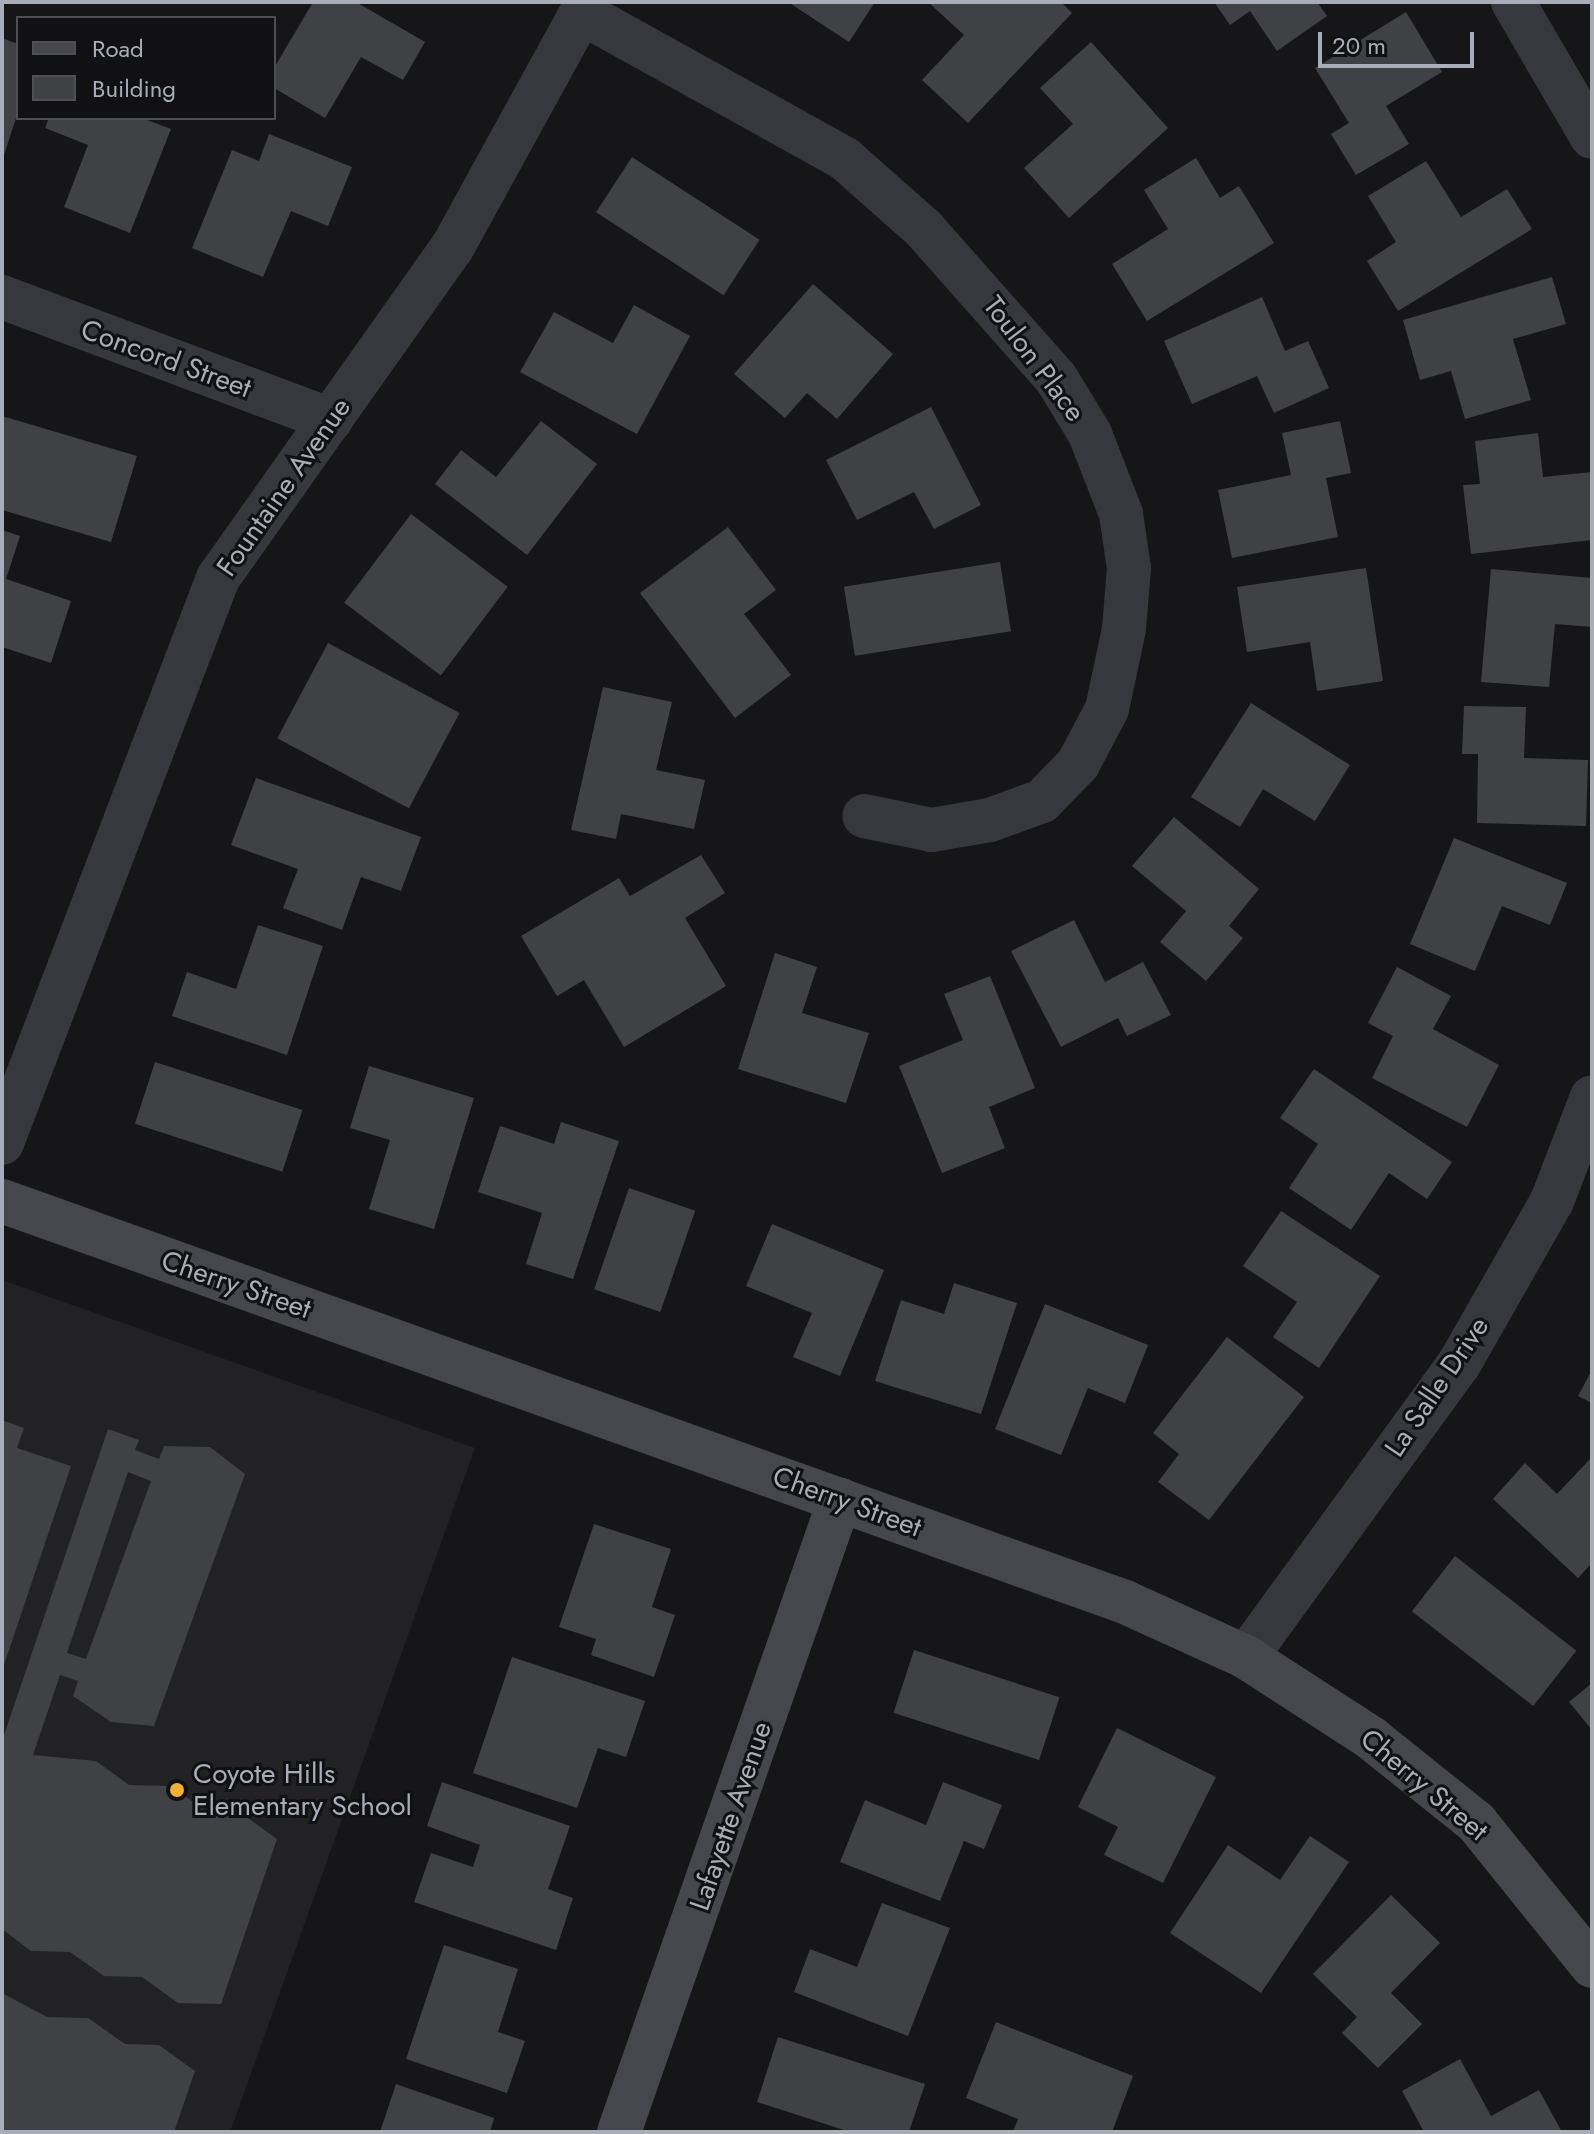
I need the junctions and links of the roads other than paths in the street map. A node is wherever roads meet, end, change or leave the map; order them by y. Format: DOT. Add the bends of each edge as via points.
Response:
graph roads {
  1 [pos="1513,2"];
  2 [pos="584,8"];
  3 [pos="1592,137"];
  4 [pos="2,297"];
  5 [pos="331,420"];
  6 [pos="864,816"];
  7 [pos="1592,1097"];
  8 [pos="2,1143"];
  9 [pos="2,1201"];
  10 [pos="840,1499"];
  11 [pos="1246,1657"];
  12 [pos="1592,1966"];
  13 [pos="619,2132"];
  1 -- 3 [label="street"];
  2 -- 5 [label="street, Fountaine Avenue" via="452,248"];
  2 -- 6 [label="street, Toulon Place" via="845,159 924,229 1056,378 1090,434 1121,514 1129,568 1124,629 1107,709 1078,764 1042,801 990,820 932,830"];
  4 -- 5 [label="street, Concord Street"];
  5 -- 8 [label="street, Fountaine Avenue" via="218,578"];
  7 -- 11 [label="street, La Salle Drive" via="1552,1201 1459,1364"];
  9 -- 10 [label="street, Cherry Street"];
  10 -- 11 [label="street, Cherry Street" via="1125,1602"];
  10 -- 13 [label="street, Lafayette Avenue"];
  11 -- 12 [label="street, Cherry Street" via="1371,1738 1476,1822"];
}
